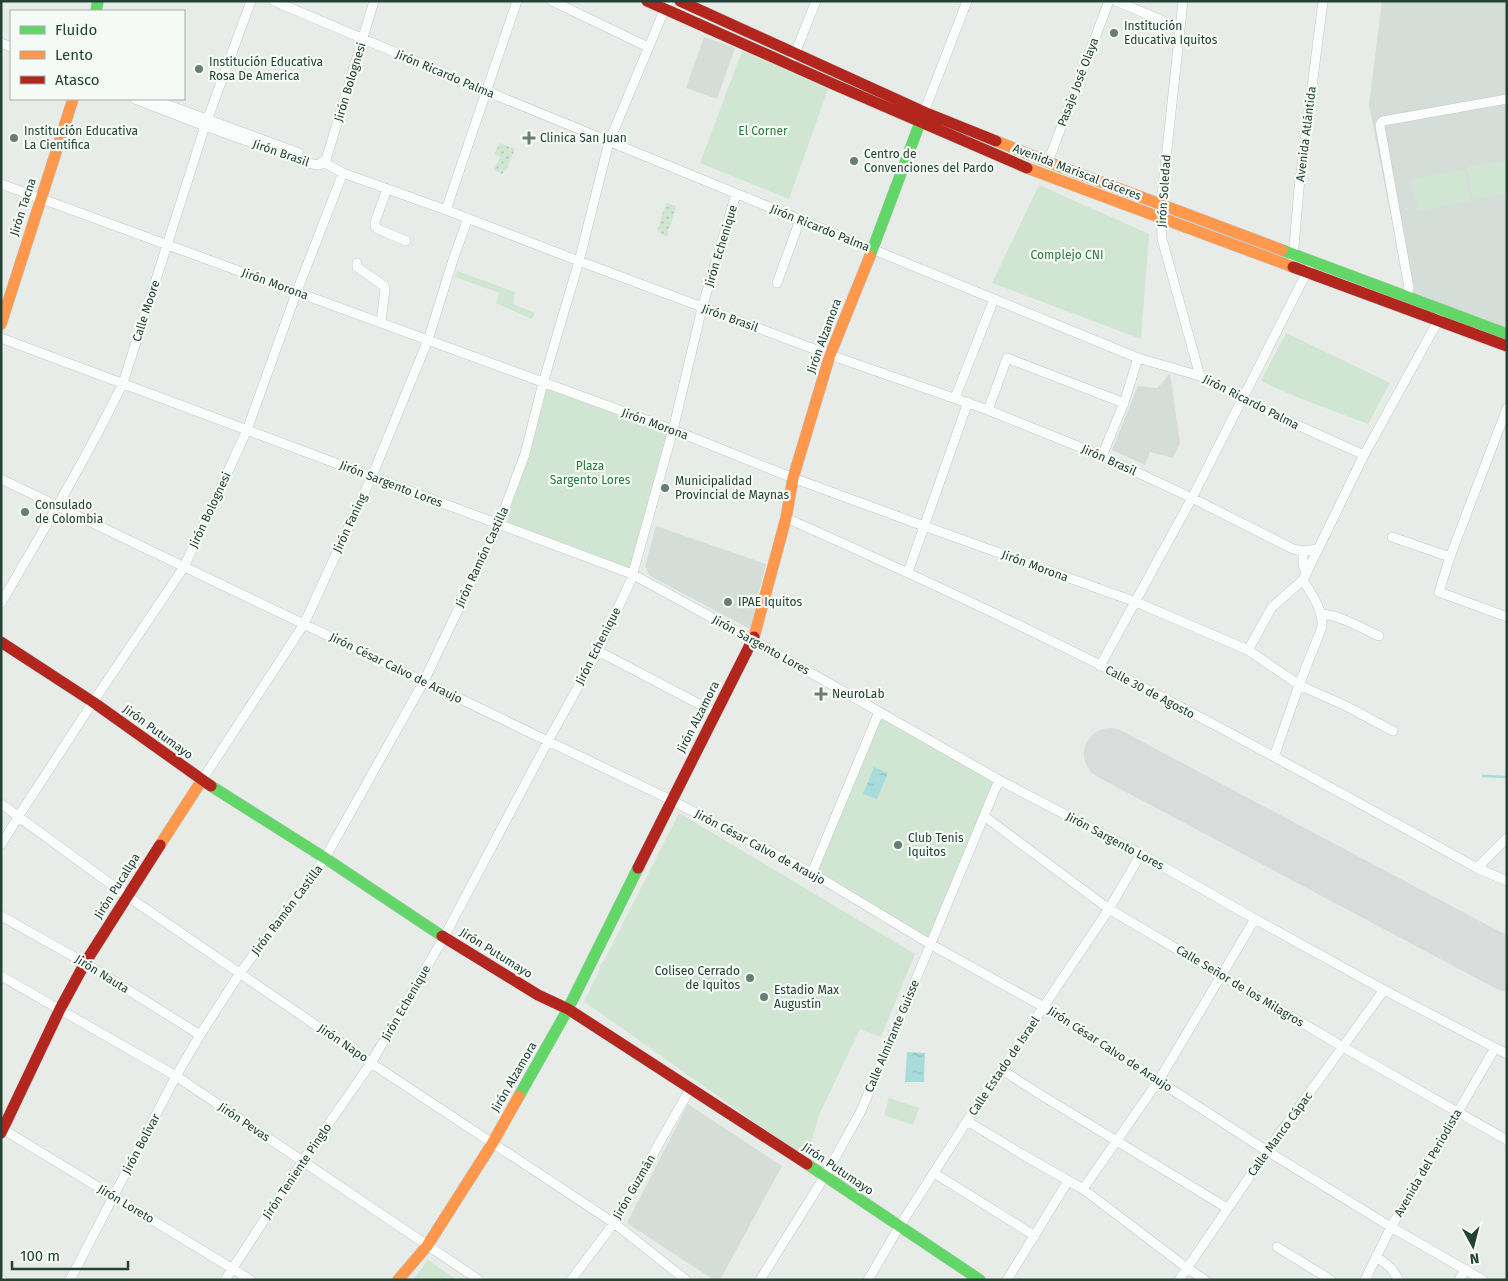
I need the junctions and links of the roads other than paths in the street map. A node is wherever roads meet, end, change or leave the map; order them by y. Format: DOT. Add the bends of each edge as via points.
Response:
graph roads {
  1 [pos="251,1"];
  2 [pos="274,1"];
  3 [pos="374,1"];
  4 [pos="517,1"];
  5 [pos="552,1"];
  6 [pos="647,1"];
  7 [pos="680,1"];
  8 [pos="816,1"];
  9 [pos="967,1"];
  10 [pos="1109,1"];
  11 [pos="1116,1"];
  12 [pos="1183,1"];
  13 [pos="1323,1"];
  14 [pos="666,5"];
  15 [pos="1180,28"];
  16 [pos="363,40"];
  17 [pos="648,47"];
  18 [pos="792,59"];
  19 [pos="486,91"];
  20 [pos="1507,99"];
  21 [pos="73,100"];
  22 [pos="149,100"];
  23 [pos="922,117"];
  24 [pos="206,122"];
  25 [pos="609,142"];
  26 [pos="1048,162"];
  27 [pos="326,164"];
  28 [pos="343,173"];
  29 [pos="1,184"];
  30 [pos="387,189"];
  31 [pos="736,194"];
  32 [pos="40,200"];
  33 [pos="1161,204"];
  34 [pos="446,210"];
  35 [pos="468,218"];
  36 [pos="1161,219"];
  37 [pos="800,220"];
  38 [pos="406,241"];
  39 [pos="167,245"];
  40 [pos="873,249"];
  41 [pos="1293,254"];
  42 [pos="579,261"];
  43 [pos="1312,261"];
  44 [pos="357,263"];
  45 [pos="1291,267"];
  46 [pos="1307,273"];
  47 [pos="777,283"];
  48 [pos="297,291"];
  49 [pos="1407,296"];
  50 [pos="994,299"];
  51 [pos="702,308"];
  52 [pos="1441,309"];
  53 [pos="1438,321"];
  54 [pos="380,323"];
  55 [pos="1,324"];
  56 [pos="1507,334"];
  57 [pos="1,338"];
  58 [pos="428,340"];
  59 [pos="1507,346"];
  60 [pos="830,355"];
  61 [pos="1138,358"];
  62 [pos="1200,376"];
  63 [pos="543,382"];
  64 [pos="123,383"];
  65 [pos="955,398"];
  66 [pos="1242,398"];
  67 [pos="968,402"];
  68 [pos="1124,403"];
  69 [pos="1507,408"];
  70 [pos="988,410"];
  71 [pos="247,430"];
  72 [pos="673,430"];
  73 [pos="1364,455"];
  74 [pos="1102,456"];
  75 [pos="372,476"];
  76 [pos="794,478"];
  77 [pos="1,479"];
  78 [pos="1192,498"];
  79 [pos="58,506"];
  80 [pos="786,518"];
  81 [pos="499,524"];
  82 [pos="924,526"];
  83 [pos="1392,537"];
  84 [pos="1318,549"];
  85 [pos="1304,552"];
  86 [pos="1450,557"];
  87 [pos="184,567"];
  88 [pos="908,572"];
  89 [pos="632,574"];
  90 [pos="1305,576"];
  91 [pos="1136,602"];
  92 [pos="1,604"];
  93 [pos="1322,614"];
  94 [pos="1507,617"];
  95 [pos="304,624"];
  96 [pos="1379,636"];
  97 [pos="753,640"];
  98 [pos="1,642"];
  99 [pos="1248,650"];
  100 [pos="598,651"];
  101 [pos="1100,666"];
  102 [pos="424,681"];
  103 [pos="1299,685"];
  104 [pos="93,702"];
  105 [pos="879,712"];
  106 [pos="716,713"];
  107 [pos="1393,731"];
  108 [pos="548,741"];
  109 [pos="1274,756"];
  110 [pos="202,780"];
  111 [pos="999,780"];
  112 [pos="671,800"];
  113 [pos="1,804"];
  114 [pos="984,816"];
  115 [pos="18,817"];
  116 [pos="1507,838"];
  117 [pos="1,845"];
  118 [pos="1141,854"];
  119 [pos="325,858"];
  120 [pos="1477,868"];
  121 [pos="812,873"];
  122 [pos="1507,881"];
  123 [pos="127,896"];
  124 [pos="1109,909"];
  125 [pos="1,916"];
  126 [pos="1255,919"];
  127 [pos="444,937"];
  128 [pos="930,944"];
  129 [pos="85,963"];
  130 [pos="240,973"];
  131 [pos="1223,975"];
  132 [pos="1,976"];
  133 [pos="1384,990"];
  134 [pos="1044,1007"];
  135 [pos="60,1009"];
  136 [pos="568,1009"];
  137 [pos="200,1036"];
  138 [pos="1343,1047"];
  139 [pos="1495,1048"];
  140 [pos="1507,1054"];
  141 [pos="371,1063"];
  142 [pos="1002,1070"];
  143 [pos="176,1076"];
  144 [pos="1159,1080"];
  145 [pos="690,1089"];
  146 [pos="1458,1113"];
  147 [pos="967,1120"];
  148 [pos="2,1130"];
  149 [pos="1116,1140"];
  150 [pos="1507,1140"];
  151 [pos="492,1144"];
  152 [pos="1267,1151"];
  153 [pos="302,1162"];
  154 [pos="934,1173"];
  155 [pos="825,1176"];
  156 [pos="1068,1181"];
  157 [pos="1083,1189"];
  158 [pos="114,1196"];
  159 [pos="1227,1208"];
  160 [pos="614,1223"];
  161 [pos="899,1226"];
  162 [pos="1391,1226"];
  163 [pos="1035,1236"];
  164 [pos="427,1246"];
  165 [pos="1277,1248"];
  166 [pos="1376,1256"];
  167 [pos="232,1268"];
  168 [pos="1187,1268"];
  169 [pos="1466,1269"];
  170 [pos="70,1280"];
  171 [pos="225,1280"];
  172 [pos="251,1280"];
  173 [pos="398,1280"];
  174 [pos="479,1280"];
  175 [pos="571,1280"];
  176 [pos="686,1280"];
  177 [pos="760,1280"];
  178 [pos="868,1280"];
  179 [pos="980,1280"];
  180 [pos="1007,1280"];
  181 [pos="1179,1280"];
  182 [pos="1205,1280"];
  183 [pos="1331,1280"];
  184 [pos="1365,1280"];
  185 [pos="1399,1280"];
  186 [pos="1459,1280"];
  187 [pos="1482,1280"];
  1 -- 24 [label="street, Calle Moore"];
  2 -- 16 [label="street, Jirón Ricardo Palma"];
  3 -- 16 [label="street, Jirón Bolognesi"];
  4 -- 19 [label="street"];
  5 -- 17 [label="street"];
  6 -- 14 [label="street, Avenida Mariscal Cáceres"];
  7 -- 18 [label="street, Avenida Mariscal Cáceres"];
  8 -- 18 [label="street"];
  9 -- 23 [label="street, Jirón Alzamora"];
  10 -- 26 [label="street, Pasaje José Olaya"];
  11 -- 15 [label="street"];
  12 -- 15 [label="street, Jirón Soledad"];
  13 -- 41 [label="street, Avenida Atlántida"];
  14 -- 17 [label="street, Jirón Ramón Castilla"];
  14 -- 18 [label="street, Avenida Mariscal Cáceres"];
  15 -- 33 [label="street, Jirón Soledad"];
  16 -- 19 [label="street, Jirón Ricardo Palma"];
  16 -- 27 [label="street, Jirón Bolognesi"];
  17 -- 25 [label="street, Jirón Ramón Castilla"];
  18 -- 23 [label="street, Avenida Mariscal Cáceres"];
  19 -- 25 [label="street, Jirón Ricardo Palma"];
  19 -- 34 [label="street"];
  20 -- 49 [label="street" via="1381,123 1409,288"];
  21 -- 32 [label="street, Jirón Tacna"];
  22 -- 24 [label="street"];
  23 -- 26 [label="street, Avenida Mariscal Cáceres"];
  23 -- 36 [label="street, Avenida Mariscal Cáceres" via="1043,175"];
  23 -- 40 [label="street, Jirón Alzamora"];
  24 -- 27 [label="street, Jirón Brasil"];
  24 -- 39 [label="street, Calle Moore"];
  25 -- 31 [label="street, Jirón Ricardo Palma"];
  25 -- 42 [label="street, Jirón Ramón Castilla"];
  26 -- 33 [label="street, Avenida Mariscal Cáceres"];
  27 -- 28 [label="street, Jirón Brasil"];
  28 -- 30 [label="street, Jirón Brasil"];
  28 -- 48 [label="street, Jirón Bolognesi"];
  29 -- 32 [label="street, Jirón Morona"];
  30 -- 34 [label="street, Jirón Brasil"];
  30 -- 38 [label="street" via="375,226"];
  31 -- 37 [label="street, Jirón Ricardo Palma"];
  31 -- 51 [label="street, Jirón Echenique"];
  32 -- 39 [label="street, Jirón Morona"];
  32 -- 55 [label="street, Jirón Tacna"];
  33 -- 36 [label="street, Jirón Soledad"];
  33 -- 41 [label="street, Avenida Mariscal Cáceres"];
  34 -- 35 [label="street, Jirón Brasil"];
  35 -- 42 [label="street, Jirón Brasil"];
  35 -- 58 [label="street, Jirón Faning"];
  36 -- 45 [label="street, Avenida Mariscal Cáceres"];
  36 -- 62 [label="street, Jirón Soledad" via="1162,239"];
  37 -- 40 [label="street, Jirón Ricardo Palma"];
  37 -- 47 [label="street"];
  39 -- 48 [label="street, Jirón Morona"];
  39 -- 64 [label="street, Calle Moore"];
  40 -- 50 [label="street, Jirón Ricardo Palma"];
  40 -- 60 [label="street, Jirón Alzamora"];
  41 -- 43 [label="street, Avenida Mariscal Cáceres"];
  41 -- 45 [label="street, Avenida Atlántida"];
  42 -- 51 [label="street, Jirón Brasil"];
  42 -- 63 [label="street, Jirón Ramón Castilla"];
  43 -- 46 [label="street"];
  43 -- 49 [label="street, Avenida Mariscal Cáceres"];
  44 -- 54 [label="street" via="361,270 384,286"];
  45 -- 46 [label="street, Avenida Mariscal Cáceres"];
  46 -- 53 [label="street, Avenida Mariscal Cáceres"];
  46 -- 66 [label="street"];
  48 -- 54 [label="street, Jirón Morona"];
  48 -- 71 [label="street, Jirón Bolognesi"];
  49 -- 52 [label="street, Avenida Mariscal Cáceres"];
  50 -- 61 [label="street, Jirón Ricardo Palma"];
  50 -- 65 [label="street"];
  51 -- 60 [label="street, Jirón Brasil"];
  51 -- 72 [label="street, Jirón Echenique"];
  52 -- 53 [label="street"];
  52 -- 56 [label="street, Avenida Mariscal Cáceres"];
  53 -- 59 [label="street, Avenida Mariscal Cáceres"];
  53 -- 73 [label="street"];
  54 -- 58 [label="street, Jirón Morona"];
  57 -- 64 [label="street, Jirón Sargento Lores"];
  58 -- 63 [label="street, Jirón Morona"];
  58 -- 75 [label="street, Jirón Faning"];
  60 -- 65 [label="street, Jirón Brasil"];
  60 -- 76 [label="street, Jirón Alzamora"];
  61 -- 62 [label="street, Jirón Ricardo Palma"];
  61 -- 68 [label="street"];
  62 -- 66 [label="street, Jirón Ricardo Palma"];
  63 -- 72 [label="street, Jirón Morona"];
  63 -- 81 [label="street, Jirón Ramón Castilla" via="525,454"];
  64 -- 71 [label="street, Jirón Sargento Lores"];
  64 -- 79 [label="street, Calle Moore"];
  65 -- 67 [label="street, Jirón Brasil"];
  66 -- 73 [label="street, Jirón Ricardo Palma"];
  66 -- 78 [label="street"];
  67 -- 70 [label="street, Jirón Brasil"];
  67 -- 82 [label="street"];
  68 -- 70 [label="street" via="1007,358"];
  68 -- 74 [label="street"];
  69 -- 86 [label="street"];
  70 -- 74 [label="street, Jirón Brasil"];
  71 -- 75 [label="street, Jirón Sargento Lores"];
  71 -- 87 [label="street, Jirón Bolognesi"];
  72 -- 76 [label="street, Jirón Morona"];
  72 -- 89 [label="street, Jirón Echenique"];
  73 -- 84 [label="street"];
  74 -- 78 [label="street, Jirón Brasil"];
  75 -- 81 [label="street, Jirón Sargento Lores"];
  75 -- 95 [label="street, Jirón Faning"];
  76 -- 80 [label="street, Jirón Alzamora"];
  76 -- 82 [label="street, Jirón Morona"];
  77 -- 79 [label="street, Jirón César Calvo de Araujo"];
  78 -- 85 [label="street, Jirón Brasil"];
  78 -- 91 [label="street"];
  79 -- 87 [label="street, Jirón César Calvo de Araujo"];
  79 -- 92 [label="street, Calle Moore"];
  80 -- 88 [label="street, Calle 30 de Agosto"];
  80 -- 97 [label="street, Jirón Alzamora"];
  81 -- 89 [label="street, Jirón Sargento Lores"];
  81 -- 102 [label="street, Jirón Ramón Castilla"];
  82 -- 88 [label="street"];
  82 -- 91 [label="street, Jirón Morona"];
  83 -- 86 [label="street"];
  84 -- 85 [label="street"];
  84 -- 90 [label="street"];
  85 -- 90 [label="street"];
  86 -- 94 [label="street" via="1440,592"];
  87 -- 95 [label="street, Jirón César Calvo de Araujo"];
  87 -- 104 [label="street, Jirón Bolognesi"];
  88 -- 101 [label="street, Calle 30 de Agosto"];
  89 -- 97 [label="street, Jirón Sargento Lores"];
  89 -- 100 [label="street, Jirón Echenique"];
  90 -- 93 [label="street"];
  90 -- 99 [label="street" via="1272,607"];
  91 -- 99 [label="street, Jirón Morona"];
  91 -- 101 [label="street"];
  93 -- 96 [label="street" via="1340,618"];
  93 -- 103 [label="street" via="1322,627"];
  95 -- 102 [label="street, Jirón César Calvo de Araujo"];
  95 -- 110 [label="street, Jirón Faning"];
  97 -- 105 [label="street, Jirón Sargento Lores"];
  97 -- 106 [label="street, Jirón Alzamora"];
  98 -- 104 [label="street, Jirón Putumayo"];
  99 -- 103 [label="street, Jirón Morona"];
  100 -- 106 [label="street"];
  100 -- 108 [label="street, Jirón Echenique"];
  101 -- 109 [label="street, Calle 30 de Agosto"];
  102 -- 108 [label="street, Jirón César Calvo de Araujo"];
  102 -- 119 [label="street, Jirón Ramón Castilla"];
  103 -- 107 [label="street, Jirón Morona"];
  103 -- 109 [label="street"];
  104 -- 110 [label="street, Jirón Putumayo"];
  104 -- 115 [label="street, Jirón Bolognesi"];
  105 -- 111 [label="street, Jirón Sargento Lores"];
  105 -- 121 [label="street"];
  106 -- 112 [label="street, Jirón Alzamora"];
  108 -- 112 [label="street, Jirón César Calvo de Araujo"];
  108 -- 127 [label="street, Jirón Echenique"];
  109 -- 120 [label="street, Calle 30 de Agosto"];
  110 -- 119 [label="street, Jirón Putumayo"];
  110 -- 123 [label="street, Jirón Pucallpa"];
  111 -- 114 [label="street, Calle Almirante Guisse"];
  111 -- 118 [label="street, Jirón Sargento Lores"];
  112 -- 121 [label="street, Jirón César Calvo de Araujo"];
  112 -- 136 [label="street, Jirón Alzamora"];
  113 -- 115 [label="street, Jirón Napo"];
  114 -- 124 [label="street, Calle Señor de los Milagros"];
  114 -- 128 [label="street, Calle Almirante Guisse"];
  115 -- 117 [label="street, Jirón Bolognesi"];
  115 -- 123 [label="street, Jirón Napo"];
  116 -- 120 [label="street"];
  118 -- 124 [label="street, Calle Estado de Israel"];
  118 -- 126 [label="street, Jirón Sargento Lores"];
  119 -- 127 [label="street, Jirón Putumayo"];
  119 -- 130 [label="street, Jirón Ramón Castilla"];
  120 -- 122 [label="street, Calle 30 de Agosto"];
  121 -- 128 [label="street, Jirón César Calvo de Araujo"];
  123 -- 129 [label="street, Jirón Pucallpa"];
  123 -- 130 [label="street, Jirón Napo"];
  124 -- 131 [label="street, Calle Señor de los Milagros"];
  124 -- 134 [label="street, Calle Estado de Israel"];
  125 -- 129 [label="street, Jirón Nauta"];
  126 -- 131 [label="street"];
  126 -- 133 [label="street, Jirón Sargento Lores"];
  127 -- 136 [label="street, Jirón Putumayo" via="538,996"];
  127 -- 141 [label="street, Jirón Echenique"];
  128 -- 134 [label="street, Jirón César Calvo de Araujo"];
  128 -- 155 [label="street, Calle Almirante Guisse" via="861,1111"];
  129 -- 135 [label="street, Jirón Pucallpa"];
  129 -- 137 [label="street, Jirón Nauta"];
  130 -- 137 [label="street, Jirón Ramón Castilla"];
  130 -- 141 [label="street, Jirón Napo"];
  131 -- 138 [label="street, Calle Señor de los Milagros"];
  131 -- 144 [label="street"];
  132 -- 135 [label="street, Jirón Pevas"];
  133 -- 138 [label="street, Calle Manco Cápac"];
  133 -- 139 [label="street, Jirón Sargento Lores"];
  134 -- 142 [label="street, Calle Estado de Israel"];
  134 -- 144 [label="street, Jirón César Calvo de Araujo"];
  135 -- 143 [label="street, Jirón Pevas"];
  135 -- 148 [label="street, Jirón Pucallpa"];
  136 -- 145 [label="street, Jirón Putumayo"];
  136 -- 151 [label="street, Jirón Alzamora"];
  137 -- 143 [label="street, Jirón Bolívar"];
  138 -- 146 [label="street, Calle Señor de los Milagros"];
  138 -- 152 [label="street, Calle Manco Cápac"];
  139 -- 140 [label="street, Jirón Sargento Lores"];
  139 -- 146 [label="street, Avenida del Periodista"];
  141 -- 151 [label="street, Jirón Napo"];
  141 -- 153 [label="street, Jirón Teniente Pinglo"];
  142 -- 147 [label="street, Calle Estado de Israel"];
  142 -- 149 [label="street"];
  143 -- 153 [label="street, Jirón Pevas"];
  143 -- 158 [label="street, Jirón Bolívar"];
  144 -- 149 [label="street"];
  144 -- 152 [label="street, Jirón César Calvo de Araujo"];
  145 -- 155 [label="street, Jirón Putumayo"];
  145 -- 160 [label="street, Jirón Guzmán"];
  146 -- 150 [label="street, Calle Señor de los Milagros"];
  146 -- 162 [label="street, Avenida del Periodista"];
  147 -- 154 [label="street, Calle Estado de Israel"];
  147 -- 156 [label="street"];
  148 -- 158 [label="street, Jirón Loreto"];
  149 -- 157 [label="street"];
  149 -- 159 [label="street"];
  151 -- 160 [label="street, Jirón Napo"];
  151 -- 164 [label="street, Jirón Alzamora"];
  152 -- 159 [label="street, Calle Manco Cápac"];
  152 -- 162 [label="street, Jirón César Calvo de Araujo"];
  153 -- 164 [label="street, Jirón Pevas"];
  153 -- 167 [label="street, Jirón Teniente Pinglo"];
  154 -- 161 [label="street, Calle Estado de Israel"];
  154 -- 163 [label="street"];
  155 -- 161 [label="street, Jirón Putumayo"];
  155 -- 177 [label="street, Calle Almirante Guisse"];
  156 -- 157 [label="street"];
  156 -- 163 [label="street"];
  157 -- 168 [label="street"];
  158 -- 167 [label="street, Jirón Loreto"];
  158 -- 170 [label="street, Jirón Bolívar"];
  159 -- 168 [label="street, Calle Manco Cápac"];
  160 -- 175 [label="street, Jirón Guzmán"];
  160 -- 176 [label="street, Jirón Napo"];
  161 -- 178 [label="street, Calle Estado de Israel"];
  161 -- 179 [label="street, Jirón Putumayo"];
  162 -- 166 [label="street, Avenida del Periodista"];
  162 -- 169 [label="street, Jirón César Calvo de Araujo"];
  163 -- 180 [label="street"];
  164 -- 173 [label="street, Jirón Alzamora"];
  164 -- 174 [label="street, Jirón Pevas"];
  165 -- 183 [label="street"];
  166 -- 184 [label="street, Avenida del Periodista"];
  166 -- 185 [label="street" via="1391,1268"];
  167 -- 171 [label="street, Jirón Teniente Pinglo"];
  167 -- 172 [label="street, Jirón Loreto"];
  168 -- 181 [label="street, Calle Manco Cápac"];
  168 -- 182 [label="street"];
  169 -- 186 [label="street"];
  169 -- 187 [label="street, Jirón César Calvo de Araujo"];
}
